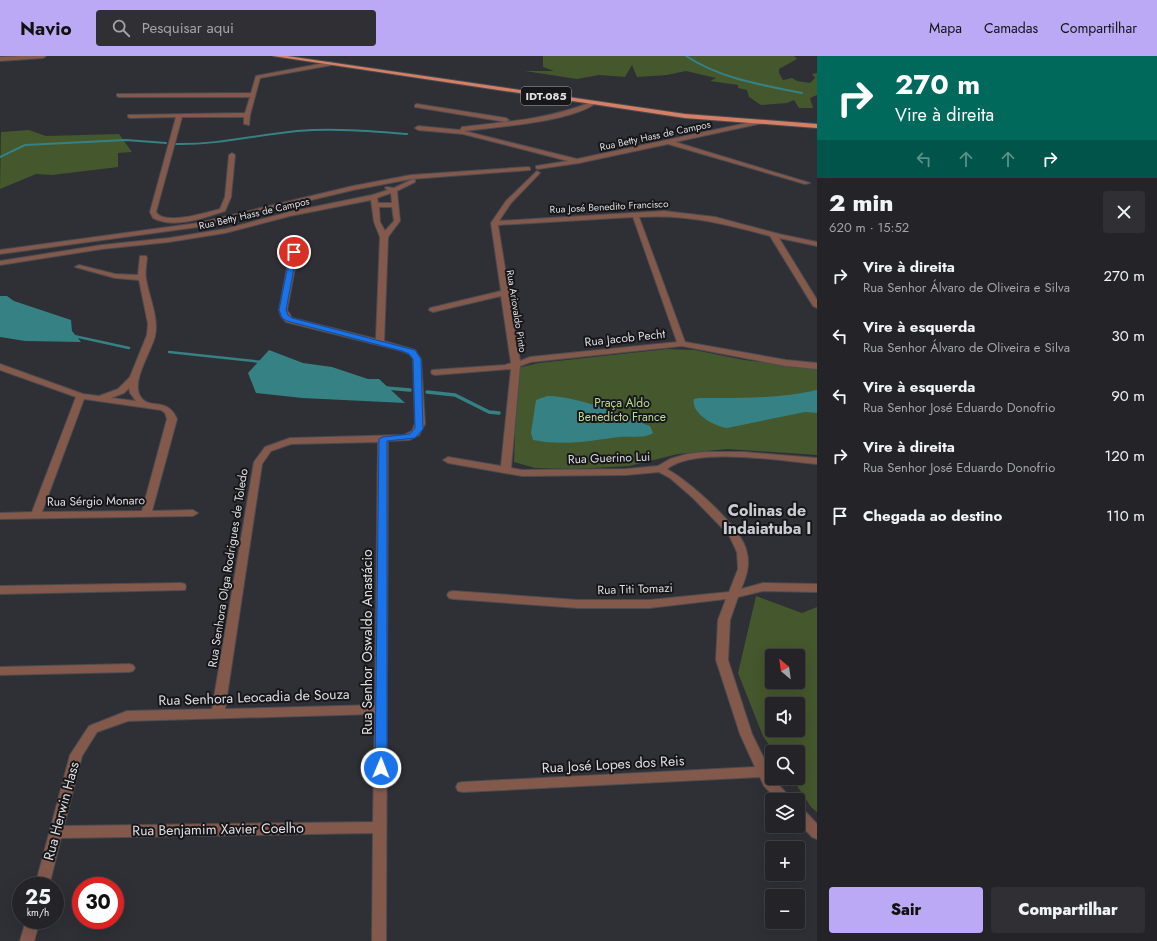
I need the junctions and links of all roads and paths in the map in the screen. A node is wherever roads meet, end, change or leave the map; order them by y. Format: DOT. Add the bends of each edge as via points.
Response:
graph roads {
  1 [pos="43,56"];
  2 [pos="276,56"];
  3 [pos="0,59"];
  4 [pos="330,64"];
  5 [pos="119,95"];
  6 [pos="253,95"];
  7 [pos="593,103"];
  8 [pos="417,106"];
  9 [pos="247,115"];
  10 [pos="130,116"];
  11 [pos="178,116"];
  12 [pos="518,122"];
  13 [pos="761,122"];
  14 [pos="247,124"];
  15 [pos="817,126"];
  16 [pos="418,128"];
  17 [pos="448,131"];
  18 [pos="669,143"];
  19 [pos="232,155"];
  20 [pos="580,162"];
  21 [pos="539,170"];
  22 [pos="436,175"];
  23 [pos="807,183"];
  24 [pos="364,186"];
  25 [pos="394,190"];
  26 [pos="374,197"];
  27 [pos="375,205"];
  28 [pos="396,205"];
  29 [pos="635,214"];
  30 [pos="238,215"];
  31 [pos="494,223"];
  32 [pos="250,225"];
  33 [pos="773,235"];
  34 [pos="384,237"];
  35 [pos="84,239"];
  36 [pos="817,244"];
  37 [pos="298,246"];
  38 [pos="0,252"];
  39 [pos="46,256"];
  40 [pos="143,258"];
  41 [pos="0,263"];
  42 [pos="79,267"];
  43 [pos="142,278"];
  44 [pos="504,293"];
  45 [pos="817,306"];
  46 [pos="433,310"];
  47 [pos="380,342"];
  48 [pos="682,344"];
  49 [pos="516,365"];
  50 [pos="817,366"];
  51 [pos="0,367"];
  52 [pos="435,372"];
  53 [pos="134,378"];
  54 [pos="81,396"];
  55 [pos="100,399"];
  56 [pos="149,406"];
  57 [pos="383,439"];
  58 [pos="448,460"];
  59 [pos="817,461"];
  60 [pos="506,469"];
  61 [pos="661,469"];
  62 [pos="146,513"];
  63 [pos="193,513"];
  64 [pos="36,515"];
  65 [pos="0,516"];
  66 [pos="181,587"];
  67 [pos="817,588"];
  68 [pos="0,590"];
  69 [pos="453,595"];
  70 [pos="733,595"];
  71 [pos="129,668"];
  72 [pos="0,672"];
  73 [pos="382,709"];
  74 [pos="218,713"];
  75 [pos="127,716"];
  76 [pos="764,772"];
  77 [pos="463,787"];
  78 [pos="779,793"];
  79 [pos="805,820"];
  80 [pos="380,827"];
  81 [pos="56,832"];
  82 [pos="817,833"];
  83 [pos="44,877"];
  84 [pos="30,929"];
  85 [pos="27,941"];
  86 [pos="379,941"];
  1 -- 3 [label="street"];
  2 -- 4 [label="main road, IDT-085"];
  4 -- 6 [label="street" via="258,77"];
  4 -- 7 [label="main road, IDT-085"];
  5 -- 6 [label="street"];
  6 -- 9 [label="street"];
  7 -- 12 [label="street" via="551,117"];
  7 -- 13 [label="main road, IDT-085" via="685,116"];
  8 -- 12 [label="street"];
  9 -- 11 [label="street"];
  9 -- 14 [label="street"];
  10 -- 11 [label="street"];
  11 -- 19 [label="street" via="153,212 156,218 184,218 223,210 228,197"];
  12 -- 17 [label="street"];
  13 -- 15 [label="main road, IDT-085"];
  13 -- 18 [label="street, Rua Betty Hass de Campos"];
  16 -- 17 [label="street"];
  17 -- 20 [label="street" via="493,139"];
  18 -- 20 [label="street, Rua Betty Hass de Campos"];
  18 -- 23 [label="street"];
  20 -- 21 [label="street, Rua Betty Hass de Campos"];
  21 -- 22 [label="street, Rua Betty Hass de Campos"];
  21 -- 31 [label="street" via="508,202"];
  22 -- 24 [label="street, Rua Betty Hass de Campos"];
  22 -- 25 [label="street, Rua Betty Hass de Campos" via="413,181"];
  24 -- 25 [label="street"];
  24 -- 30 [label="street, Rua Betty Hass de Campos"];
  25 -- 26 [label="street, Rua Betty Hass de Campos"];
  25 -- 28 [label="street"];
  26 -- 27 [label="street"];
  26 -- 32 [label="street, Rua Betty Hass de Campos"];
  27 -- 28 [label="street"];
  27 -- 34 [label="street" via="377,222"];
  28 -- 34 [label="street" via="397,220"];
  29 -- 31 [label="street, Rua José Benedito Francisco"];
  29 -- 33 [label="street, Rua José Benedito Francisco" via="691,215"];
  29 -- 48 [label="street"];
  30 -- 32 [label="street"];
  30 -- 35 [label="street, Rua Betty Hass de Campos" via="198,225"];
  31 -- 44 [label="street, Rua Ariovaldo Pinto"];
  32 -- 39 [label="street, Rua Betty Hass de Campos" via="198,237"];
  33 -- 36 [label="street, Rua José Benedito Francisco"];
  33 -- 45 [label="street"];
  34 -- 47 [label="street"];
  35 -- 38 [label="street, Rua Betty Hass de Campos"];
  35 -- 39 [label="street" via="47,247"];
  37 -- 47 [label="street" via="294,252 283,310 285,316 289,320"];
  39 -- 41 [label="street, Rua Betty Hass de Campos"];
  40 -- 43 [label="street"];
  42 -- 43 [label="street" via="115,276"];
  43 -- 53 [label="street" via="152,324 145,353"];
  44 -- 46 [label="street"];
  44 -- 49 [label="street, Rua Ariovaldo Pinto"];
  47 -- 57 [label="street, Rua Senhora Olga Rodrigues de Toledo" via="412,352 417,359 419,429 412,436"];
  48 -- 49 [label="street, Rua Jacob Pecht" via="530,360"];
  48 -- 50 [label="street, Rua Jacob Pecht" via="786,363"];
  49 -- 52 [label="street, Rua Jacob Pecht" via="506,368"];
  49 -- 60 [label="street, Rua Ariovaldo Pinto"];
  51 -- 54 [label="street"];
  53 -- 55 [label="street" via="121,391"];
  53 -- 56 [label="street" via="134,395"];
  54 -- 55 [label="street"];
  54 -- 64 [label="street"];
  55 -- 56 [label="street"];
  56 -- 62 [label="street" via="169,411 172,419"];
  57 -- 73 [label="street, Rua Senhor Oswaldo Anastácio"];
  57 -- 74 [label="street, Rua Senhora Olga Rodrigues de Toledo" via="290,441 268,450 257,464"];
  58 -- 60 [label="street, Rua Guerino Lui"];
  59 -- 61 [label="street, Rua Guerino Lui" via="714,454 684,457 672,461"];
  60 -- 61 [label="street, Rua Guerino Lui" via="522,473 569,473"];
  61 -- 70 [label="street" via="697,496 734,534 742,552 743,569"];
  62 -- 63 [label="street, Rua Sérgio Monaro"];
  62 -- 64 [label="street, Rua Sérgio Monaro"];
  64 -- 65 [label="street, Rua Sérgio Monaro"];
  66 -- 68 [label="street"];
  67 -- 70 [label="street, Rua Titi Tomazi" via="763,587"];
  69 -- 70 [label="street, Rua Titi Tomazi" via="578,604 650,604"];
  70 -- 76 [label="street" via="724,620 722,660 746,734"];
  71 -- 72 [label="street"];
  73 -- 74 [label="street, Rua Senhora Leocadia de Souza"];
  73 -- 80 [label="street, Rua Senhor Oswaldo Anastácio"];
  74 -- 75 [label="street, Rua Senhora Leocadia de Souza"];
  75 -- 81 [label="street, Rua Herwin Hass" via="93,729 76,755"];
  76 -- 77 [label="street, Rua José Lopes dos Reis"];
  76 -- 78 [label="street"];
  79 -- 82 [label="street"];
  80 -- 81 [label="street, Rua Benjamim Xavier Coelho"];
  80 -- 86 [label="street, Rua Senhor Oswaldo Anastácio"];
  81 -- 83 [label="street, Rua Herwin Hass"];
  84 -- 85 [label="street"];
}
